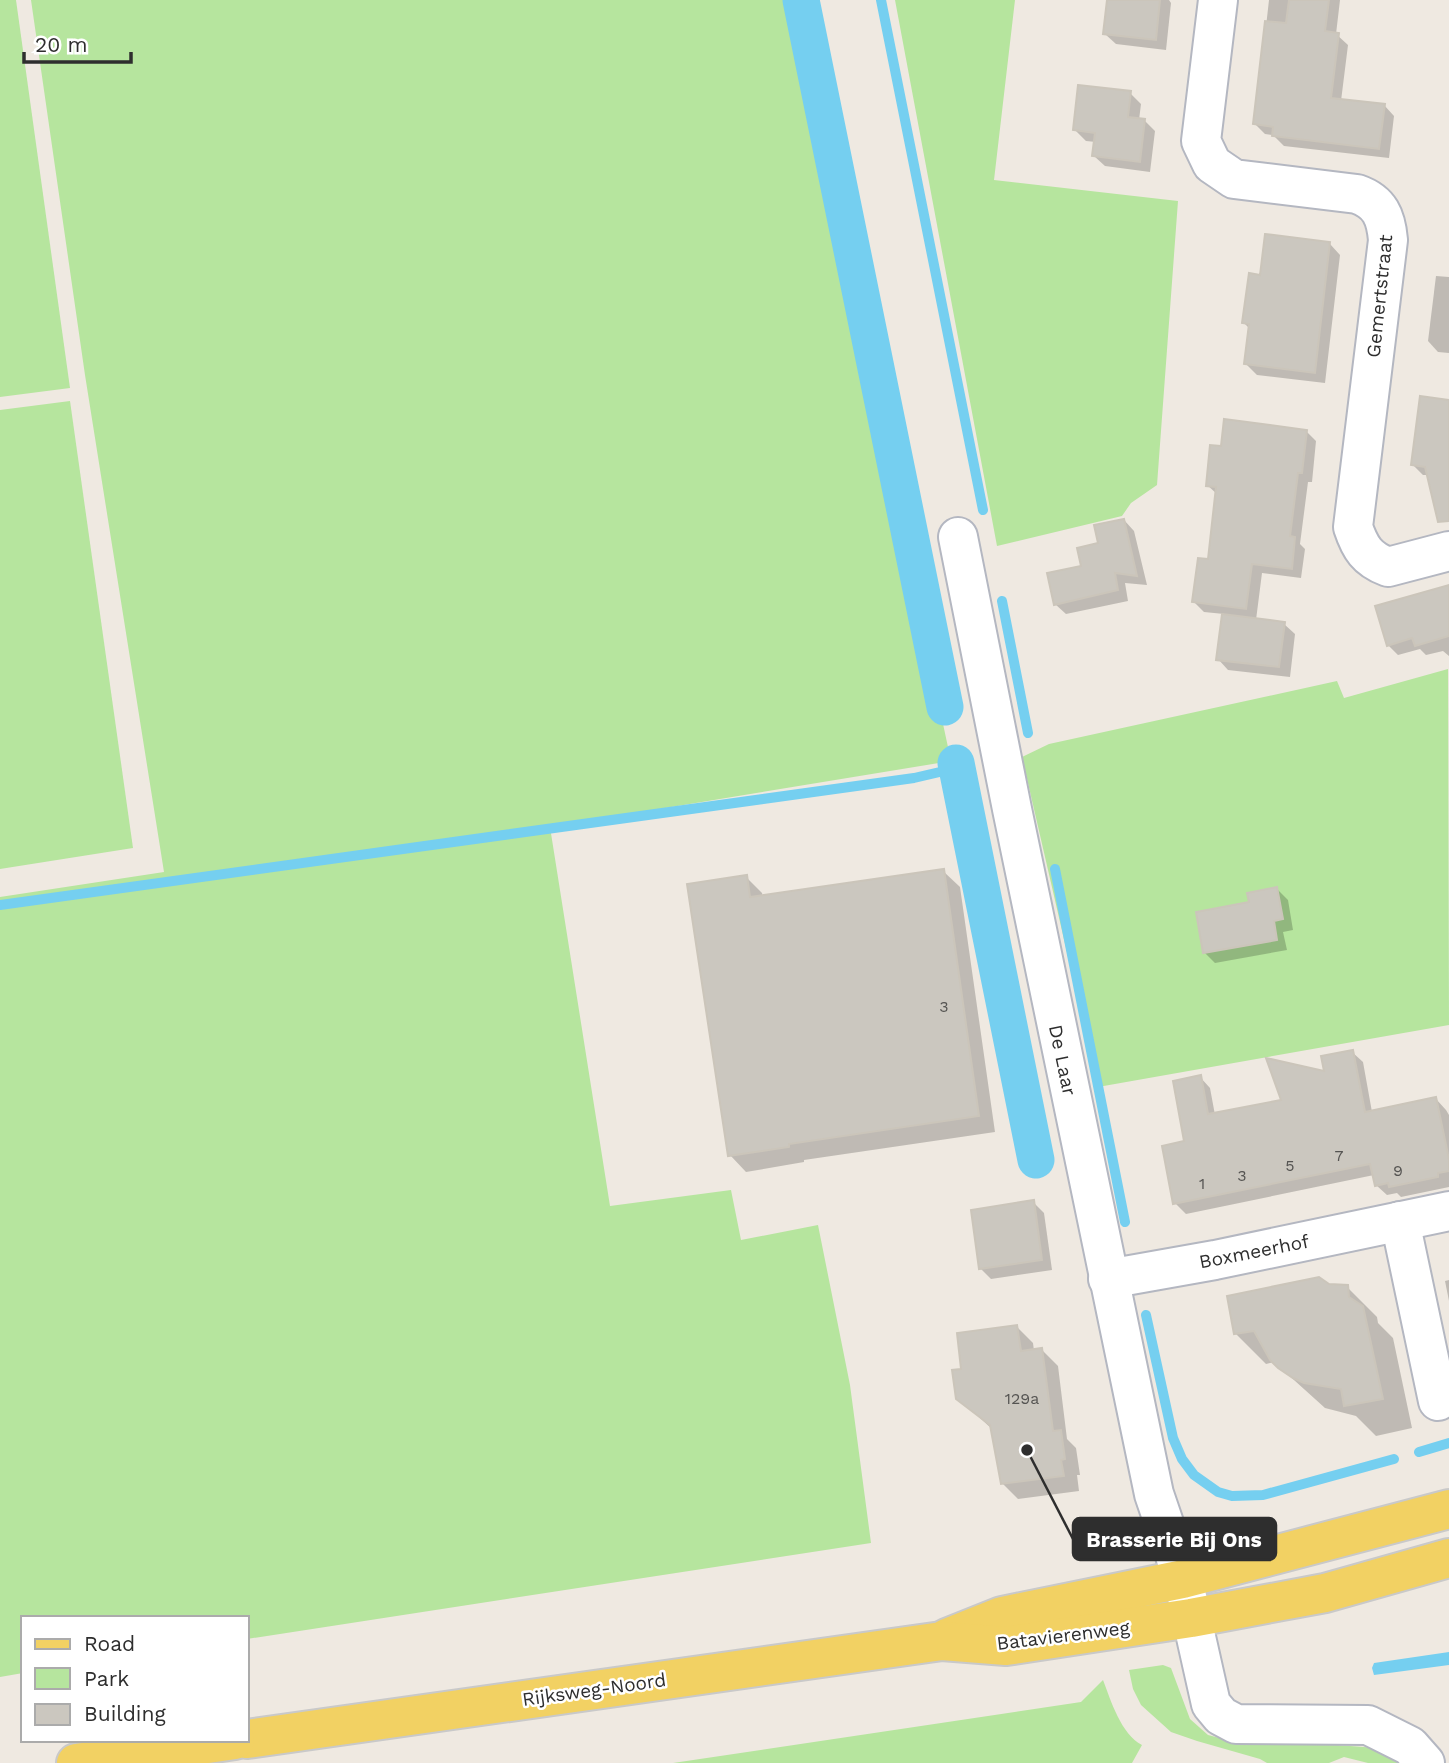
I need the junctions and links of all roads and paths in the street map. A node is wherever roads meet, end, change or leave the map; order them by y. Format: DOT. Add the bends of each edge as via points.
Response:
graph roads {
  1 [pos="1218,0"];
  2 [pos="958,537"];
  3 [pos="1449,551"];
  4 [pos="1449,1211"];
  5 [pos="1400,1221"];
  6 [pos="1108,1279"];
  7 [pos="1438,1401"];
  8 [pos="1449,1508"];
  9 [pos="1449,1558"];
  10 [pos="1183,1579"];
  11 [pos="1191,1618"];
  12 [pos="942,1641"];
  13 [pos="248,1738"];
  14 [pos="221,1742"];
  15 [pos="76,1763"];
  16 [pos="1425,1763"];
  1 -- 3 [label="street, Gemertstraat" via="1201,141 1212,164 1234,178 1357,194 1380,207 1386,223 1388,240 1353,527 1359,545 1367,556 1388,567"];
  2 -- 6 [label="street, De Laar"];
  4 -- 5 [label="street, Boxmeerhof"];
  5 -- 6 [label="street, Boxmeerhof"];
  5 -- 7 [label="street"];
  6 -- 10 [label="street, De Laar" via="1154,1494"];
  8 -- 10 [label="main road, Batavierenweg"];
  9 -- 11 [label="main road, Batavierenweg" via="1325,1593"];
  10 -- 11 [label="street, De Laar"];
  10 -- 12 [label="main road, Batavierenweg" via="1002,1616"];
  11 -- 12 [label="main road, Batavierenweg" via="1006,1646"];
  11 -- 16 [label="street, De Laar" via="1210,1704 1221,1716 1236,1724 1368,1725 1410,1746"];
  12 -- 13 [label="main road, Rijksweg-Noord"];
  14 -- 15 [label="main road"];
}
